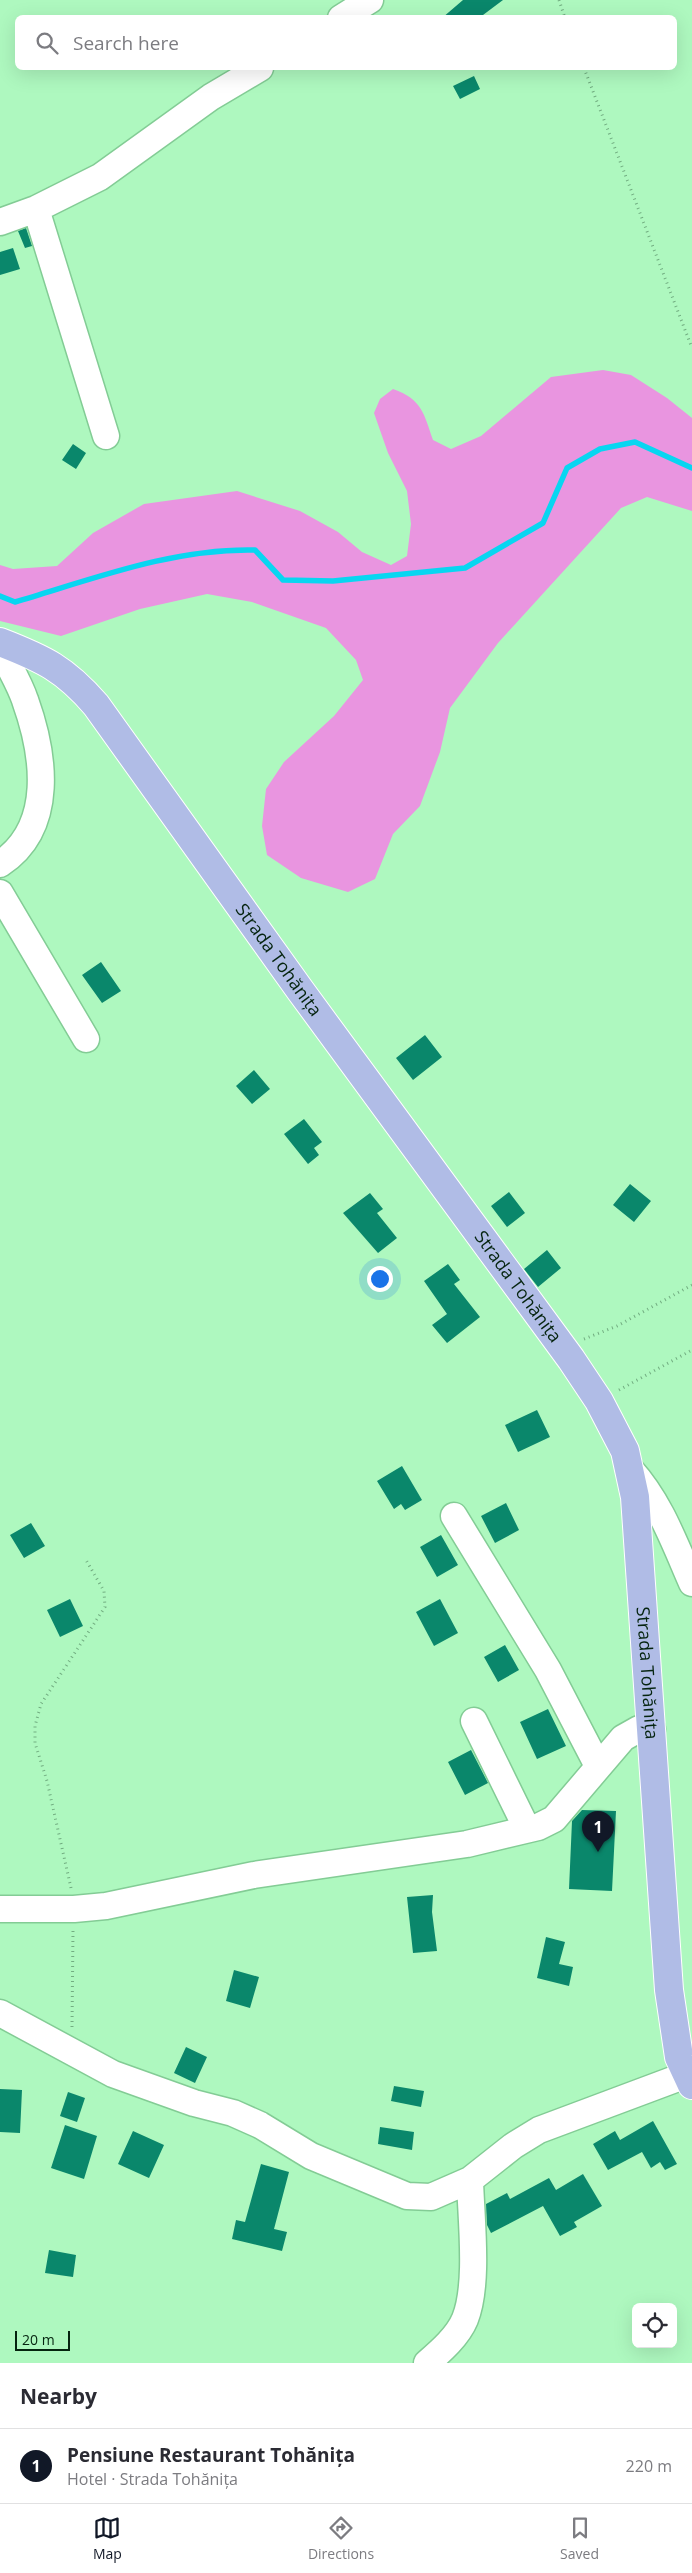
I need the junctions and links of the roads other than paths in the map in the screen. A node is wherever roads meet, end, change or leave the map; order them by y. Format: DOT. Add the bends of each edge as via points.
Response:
graph roads {
  1 [pos="370,0"];
  2 [pos="346,15"];
  3 [pos="257,70"];
  4 [pos="36,209"];
  5 [pos="0,222"];
  6 [pos="106,436"];
  7 [pos="0,642"];
  8 [pos="0,648"];
  9 [pos="0,864"];
  10 [pos="0,893"];
  11 [pos="86,1039"];
  12 [pos="630,1469"];
  13 [pos="454,1516"];
  14 [pos="692,1583"];
  15 [pos="474,1721"];
  16 [pos="652,1729"];
  17 [pos="598,1766"];
  18 [pos="527,1830"];
  19 [pos="0,1909"];
  20 [pos="0,2013"];
  21 [pos="689,2080"];
  22 [pos="470,2180"];
  23 [pos="427,2363"];
  1 -- 2 [label="street"];
  3 -- 4 [label="street" via="212,97 100,177"];
  4 -- 5 [label="street"];
  4 -- 6 [label="street"];
  7 -- 12 [label="main road, Strada Tohănița" via="59,668 96,705 300,990 563,1347 599,1401 625,1451"];
  8 -- 9 [label="street" via="25,698 37,738 42,786 29,833"];
  10 -- 11 [label="street"];
  12 -- 14 [label="street" via="659,1508"];
  12 -- 16 [label="main road, Strada Tohănița" via="635,1497"];
  13 -- 17 [label="street" via="548,1670"];
  15 -- 18 [label="street"];
  16 -- 17 [label="street" via="631,1732"];
  16 -- 21 [label="main road, Strada Tohănița" via="669,1990 679,2057"];
  17 -- 18 [label="street" via="554,1818"];
  18 -- 19 [label="street" via="466,1844 254,1876 106,1906"];
  20 -- 22 [label="street" via="113,2074 251,2121 311,2156 407,2196 431,2196"];
  21 -- 22 [label="street" via="539,2130"];
  22 -- 23 [label="street" via="472,2272 465,2319"];
}
